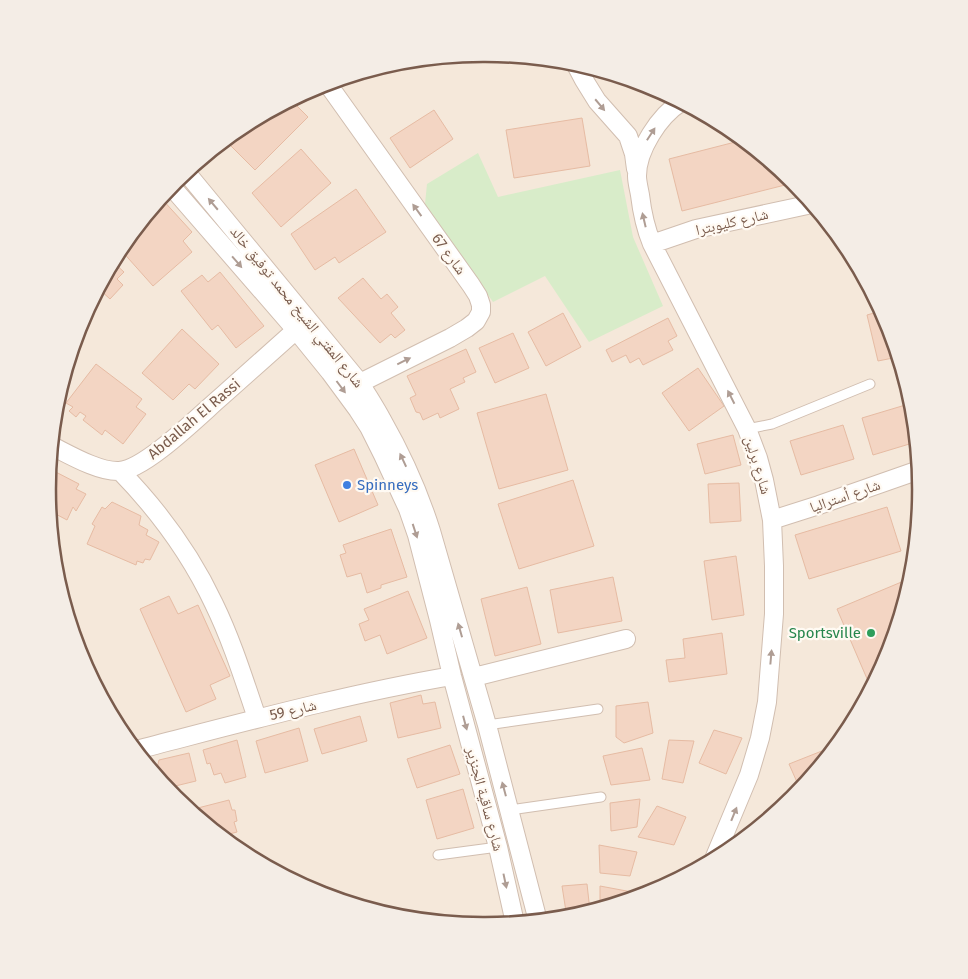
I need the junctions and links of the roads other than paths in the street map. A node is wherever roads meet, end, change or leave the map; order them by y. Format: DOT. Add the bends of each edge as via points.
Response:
graph roads {
  1 [pos="580,73"];
  2 [pos="332,90"];
  3 [pos="675,107"];
  4 [pos="637,175"];
  5 [pos="191,178"];
  6 [pos="177,192"];
  7 [pos="805,206"];
  8 [pos="652,244"];
  9 [pos="296,330"];
  10 [pos="360,383"];
  11 [pos="870,384"];
  12 [pos="747,429"];
  13 [pos="58,449"];
  14 [pos="120,472"];
  15 [pos="911,473"];
  16 [pos="772,520"];
  17 [pos="626,640"];
  18 [pos="452,676"];
  19 [pos="474,677"];
  20 [pos="598,710"];
  21 [pos="257,718"];
  22 [pos="487,725"];
  23 [pos="144,748"];
  24 [pos="601,797"];
  25 [pos="510,810"];
  26 [pos="498,847"];
  27 [pos="719,847"];
  28 [pos="438,855"];
  29 [pos="536,914"];
  30 [pos="513,916"];
  1 -- 4 [label="street, one-way" via="597,102 628,136"];
  10 -- 2 [label="street, شارع 67, one-way" via="467,328 476,321 481,305 471,285"];
  4 -- 3 [label="street, شارع برلين, one-way" via="647,140 663,117"];
  8 -- 4 [label="street, شارع برلين, one-way" via="642,213"];
  10 -- 5 [label="street, شارع المفتي الشيخ محمد توفيق خالد, one-way"];
  6 -- 9 [label="street, شارع المفتي الشيخ محمد توفيق خالد, one-way"];
  7 -- 8 [label="street, شارع كليوبترا" via="696,229"];
  12 -- 8 [label="street, شارع برلين, one-way"];
  9 -- 14 [label="street, Abdallah El Rassi" via="182,432 157,452"];
  9 -- 18 [label="street, شارع المفتي الشيخ محمد توفيق خالد, one-way" via="369,427 408,509 440,620"];
  19 -- 10 [label="street, شارع المفتي الشيخ محمد توفيق خالد, one-way" via="423,505 390,434"];
  11 -- 12 [label="lane" via="772,424"];
  12 -- 16 [label="street, شارع برلين" via="758,458"];
  13 -- 14 [label="street" via="102,469"];
  14 -- 21 [label="street" via="190,558 234,649"];
  15 -- 16 [label="street, شارع أستراليا"];
  27 -- 16 [label="street, شارع برلين, one-way" via="749,775 767,702 774,614"];
  17 -- 19 [label="street"];
  18 -- 21 [label="street, شارع 59"];
  18 -- 26 [label="street, شارع ساقية الجنزير, one-way"];
  19 -- 22 [label="street, شارع ساقية الجنزير"];
  20 -- 22 [label="lane"];
  21 -- 23 [label="street, شارع 59"];
  25 -- 22 [label="street, شارع ساقية الجنزير, one-way"];
  24 -- 25 [label="lane"];
  25 -- 29 [label="street, شارع ساقية الجنزير"];
  26 -- 28 [label="lane"];
  26 -- 30 [label="street, شارع ساقية الجنزير, one-way"];
}
